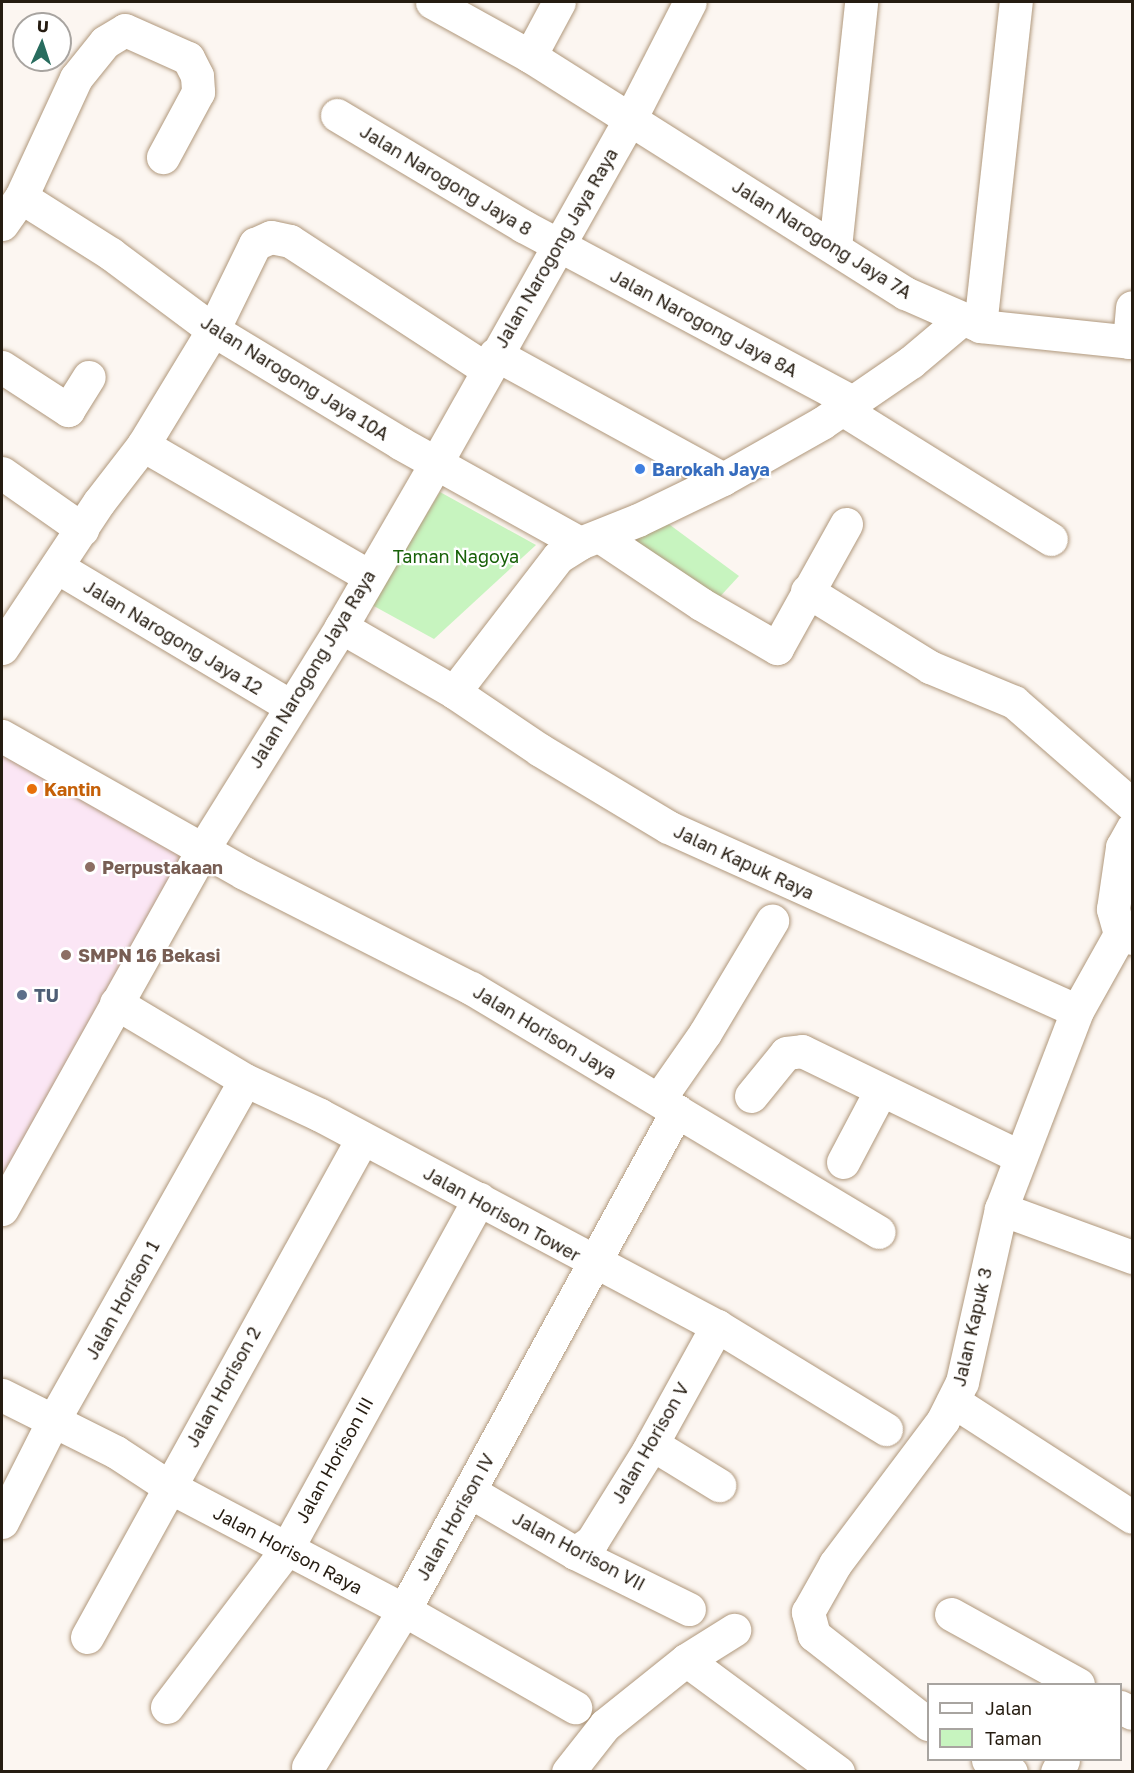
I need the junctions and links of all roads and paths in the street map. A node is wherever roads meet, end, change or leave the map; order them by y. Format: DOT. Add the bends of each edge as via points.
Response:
graph roads {
  1 [pos="432,2"];
  2 [pos="559,2"];
  3 [pos="690,2"];
  4 [pos="861,2"];
  5 [pos="1016,2"];
  6 [pos="530,56"];
  7 [pos="337,115"];
  8 [pos="630,119"];
  9 [pos="163,157"];
  10 [pos="21,197"];
  11 [pos="2,224"];
  12 [pos="557,244"];
  13 [pos="835,247"];
  14 [pos="1132,308"];
  15 [pos="971,322"];
  16 [pos="213,330"];
  17 [pos="1131,342"];
  18 [pos="490,362"];
  19 [pos="2,367"];
  20 [pos="89,376"];
  21 [pos="847,406"];
  22 [pos="143,445"];
  23 [pos="436,463"];
  24 [pos="2,473"];
  25 [pos="723,478"];
  26 [pos="846,524"];
  27 [pos="82,529"];
  28 [pos="1051,539"];
  29 [pos="591,540"];
  30 [pos="57,567"];
  31 [pos="369,576"];
  32 [pos="807,591"];
  33 [pos="341,627"];
  34 [pos="2,648"];
  35 [pos="454,692"];
  36 [pos="290,706"];
  37 [pos="2,736"];
  38 [pos="1132,805"];
  39 [pos="1132,829"];
  40 [pos="203,849"];
  41 [pos="772,921"];
  42 [pos="1126,936"];
  43 [pos="116,1003"];
  44 [pos="1077,1011"];
  45 [pos="245,1080"];
  46 [pos="881,1090"];
  47 [pos="750,1096"];
  48 [pos="668,1105"];
  49 [pos="362,1139"];
  50 [pos="1020,1157"];
  51 [pos="843,1162"];
  52 [pos="479,1199"];
  53 [pos="2,1209"];
  54 [pos="1001,1209"];
  55 [pos="878,1232"];
  56 [pos="1132,1257"];
  57 [pos="596,1264"];
  58 [pos="717,1326"];
  59 [pos="2,1395"];
  60 [pos="952,1401"];
  61 [pos="53,1421"];
  62 [pos="886,1429"];
  63 [pos="652,1444"];
  64 [pos="718,1485"];
  65 [pos="168,1486"];
  66 [pos="469,1491"];
  67 [pos="1132,1517"];
  68 [pos="2,1522"];
  69 [pos="286,1550"];
  70 [pos="575,1553"];
  71 [pos="690,1609"];
  72 [pos="404,1610"];
  73 [pos="951,1614"];
  74 [pos="734,1630"];
  75 [pos="87,1637"];
  76 [pos="686,1660"];
  77 [pos="1076,1683"];
  78 [pos="167,1707"];
  79 [pos="575,1707"];
  80 [pos="927,1723"];
  81 [pos="990,1761"];
  82 [pos="308,1767"];
  83 [pos="568,1772"];
  84 [pos="838,1772"];
  85 [pos="1011,1772"];
  1 -- 6 [label="street, Jalan Narogong Jaya 7A"];
  2 -- 6 [label="street"];
  3 -- 8 [label="street, Jalan Narogong Jaya Raya"];
  4 -- 13 [label="street"];
  5 -- 15 [label="street"];
  6 -- 8 [label="street, Jalan Narogong Jaya 7A" via="593,100"];
  7 -- 12 [label="street, Jalan Narogong Jaya 8"];
  8 -- 12 [label="street, Jalan Narogong Jaya Raya"];
  8 -- 13 [label="street, Jalan Narogong Jaya 7A"];
  9 -- 10 [label="street" via="198,92 197,76 188,58 125,30 105,42 76,78"];
  10 -- 11 [label="street"];
  10 -- 16 [label="street, Jalan Narogong Jaya 10A" via="111,254"];
  12 -- 18 [label="street, Jalan Narogong Jaya Raya"];
  12 -- 21 [label="street, Jalan Narogong Jaya 8A"];
  13 -- 15 [label="street, Jalan Narogong Jaya 7A" via="905,293"];
  14 -- 17 [label="street"];
  15 -- 17 [label="street, Jalan Narogong Jaya 7A"];
  15 -- 21 [label="street"];
  16 -- 18 [label="street" via="255,244 271,237 290,241"];
  16 -- 22 [label="street"];
  16 -- 23 [label="street, Jalan Narogong Jaya 10A"];
  18 -- 23 [label="street, Jalan Narogong Jaya Raya"];
  18 -- 25 [label="street"];
  19 -- 20 [label="street" via="68,410"];
  21 -- 25 [label="street"];
  21 -- 28 [label="street, Jalan Narogong Jaya 8A"];
  22 -- 27 [label="street"];
  22 -- 31 [label="street"];
  23 -- 29 [label="street, Jalan Narogong Jaya 10A"];
  23 -- 31 [label="street, Jalan Narogong Jaya Raya"];
  24 -- 27 [label="street"];
  25 -- 29 [label="street"];
  26 -- 32 [label="street"];
  27 -- 30 [label="street"];
  29 -- 32 [label="street, Jalan Narogong Jaya 10A" via="777,648"];
  29 -- 35 [label="street" via="558,557"];
  30 -- 34 [label="street"];
  30 -- 36 [label="street, Jalan Narogong Jaya 12"];
  31 -- 33 [label="street, Jalan Narogong Jaya Raya"];
  32 -- 38 [label="street" via="930,667 1014,702"];
  33 -- 35 [label="street, Jalan Kapuk Raya"];
  33 -- 36 [label="street, Jalan Narogong Jaya Raya"];
  35 -- 44 [label="street, Jalan Kapuk Raya" via="540,750 668,827"];
  36 -- 40 [label="street, Jalan Narogong Jaya Raya"];
  37 -- 40 [label="street, Jalan Horison Jaya"];
  39 -- 42 [label="street" via="1122,847 1113,909"];
  40 -- 43 [label="street, Jalan Narogong Jaya Raya"];
  40 -- 48 [label="street, Jalan Horison Jaya" via="471,988"];
  41 -- 48 [label="street, Jalan Horison IV" via="705,1033"];
  42 -- 44 [label="street"];
  43 -- 45 [label="street, Jalan Horison Tower"];
  43 -- 53 [label="street, Jalan Narogong Jaya Raya"];
  44 -- 50 [label="street, Jalan Kapuk 3"];
  45 -- 49 [label="street, Jalan Horison Tower"];
  45 -- 61 [label="street, Jalan Horison 1"];
  46 -- 47 [label="street" via="793,1050"];
  46 -- 50 [label="street"];
  46 -- 51 [label="street"];
  48 -- 55 [label="street, Jalan Horison Jaya"];
  48 -- 57 [label="street, Jalan Horison IV"];
  49 -- 52 [label="street, Jalan Horison Tower"];
  49 -- 65 [label="street, Jalan Horison 2"];
  50 -- 54 [label="street, Jalan Kapuk 3"];
  52 -- 57 [label="street, Jalan Horison Tower"];
  52 -- 69 [label="street, Jalan Horison III"];
  54 -- 56 [label="street"];
  54 -- 60 [label="street, Jalan Kapuk 3" via="973,1342 962,1382"];
  57 -- 58 [label="street, Jalan Horison Tower"];
  57 -- 66 [label="street, Jalan Horison IV"];
  58 -- 62 [label="street, Jalan Horison Tower"];
  58 -- 63 [label="street, Jalan Horison V"];
  59 -- 61 [label="street, Jalan Horison Raya"];
  60 -- 67 [label="street"];
  60 -- 80 [label="street, Jalan Kapuk 3" via="886,1500 835,1564 808,1612 814,1635"];
  61 -- 65 [label="street, Jalan Horison Raya" via="116,1452"];
  61 -- 68 [label="street, Jalan Horison 1"];
  63 -- 64 [label="street"];
  63 -- 70 [label="street, Jalan Horison V" via="592,1541"];
  65 -- 69 [label="street, Jalan Horison Raya"];
  65 -- 75 [label="street, Jalan Horison 2"];
  66 -- 70 [label="street, Jalan Horison VII"];
  66 -- 72 [label="street, Jalan Horison IV"];
  69 -- 72 [label="street, Jalan Horison Raya"];
  69 -- 78 [label="street, Jalan Horison III"];
  70 -- 71 [label="street, Jalan Horison VII"];
  72 -- 79 [label="street, Jalan Horison Raya"];
  72 -- 82 [label="street, Jalan Horison IV"];
  73 -- 77 [label="street"];
  74 -- 76 [label="street"];
  76 -- 83 [label="street" via="605,1725"];
  76 -- 84 [label="street"];
  81 -- 85 [label="street"];
}
